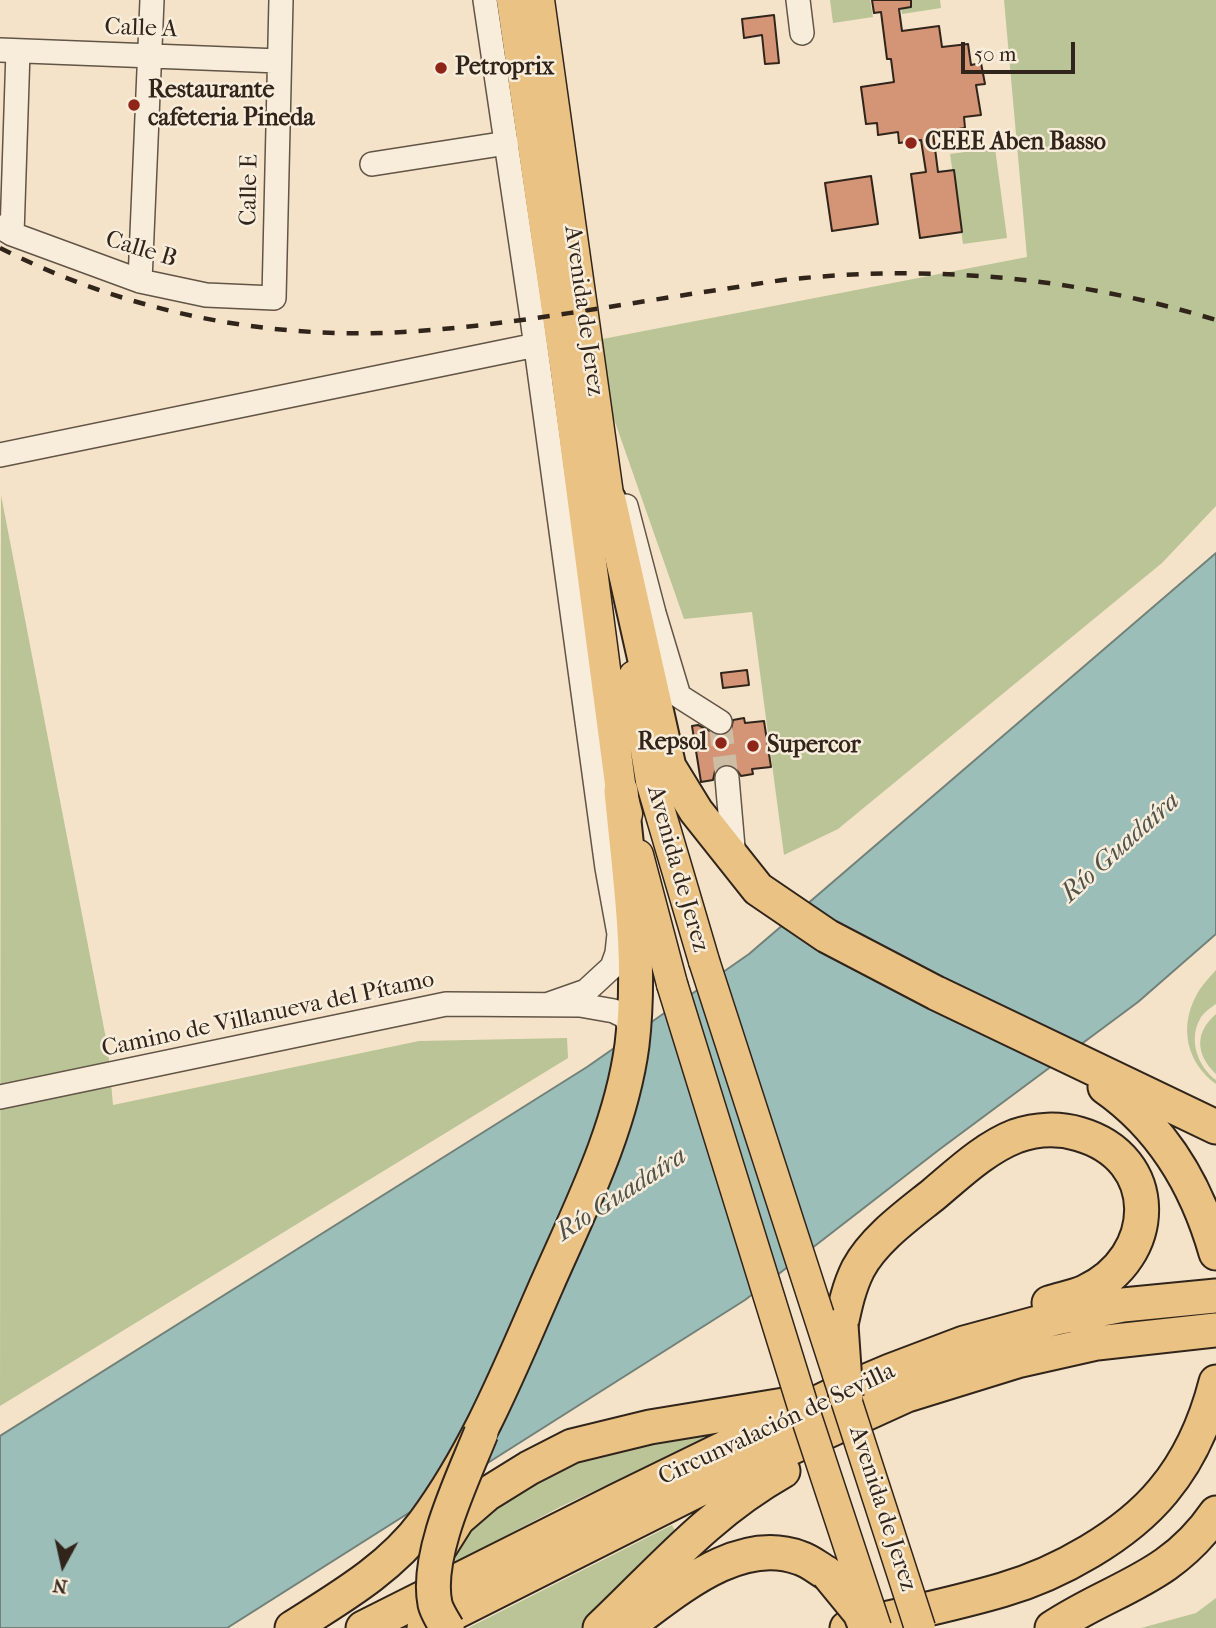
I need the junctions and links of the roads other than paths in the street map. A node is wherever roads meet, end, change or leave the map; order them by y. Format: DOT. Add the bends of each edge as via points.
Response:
graph roads {
  1 [pos="152,0"];
  2 [pos="281,0"];
  3 [pos="485,0"];
  4 [pos="512,0"];
  5 [pos="538,0"];
  6 [pos="798,0"];
  7 [pos="802,33"];
  8 [pos="9,51"];
  9 [pos="149,55"];
  10 [pos="279,61"];
  11 [pos="507,143"];
  12 [pos="372,164"];
  13 [pos="6,230"];
  14 [pos="139,281"];
  15 [pos="274,298"];
  16 [pos="536,345"];
  17 [pos="591,369"];
  18 [pos="0,455"];
  19 [pos="609,500"];
  20 [pos="720,722"];
  21 [pos="727,778"];
  22 [pos="621,791"];
  23 [pos="735,862"];
  24 [pos="619,934"];
  25 [pos="635,997"];
  26 [pos="549,1004"];
  27 [pos="632,1036"];
  28 [pos="1054,1051"];
  29 [pos="0,1097"];
  30 [pos="1216,1127"];
  31 [pos="1216,1253"];
  32 [pos="1216,1296"];
  33 [pos="1216,1330"];
  34 [pos="964,1343"];
  35 [pos="1017,1361"];
  36 [pos="1216,1382"];
  37 [pos="838,1396"];
  38 [pos="481,1433"];
  39 [pos="1216,1513"];
  40 [pos="438,1551"];
  41 [pos="292,1628"];
  42 [pos="363,1628"];
  43 [pos="424,1628"];
  44 [pos="447,1628"];
  45 [pos="600,1628"];
  46 [pos="625,1628"];
  47 [pos="847,1628"];
  48 [pos="866,1628"];
  49 [pos="876,1628"];
  50 [pos="920,1628"];
  51 [pos="1052,1628"];
  1 -- 9 [label="street"];
  2 -- 10 [label="street, Calle E"];
  3 -- 11 [label="street"];
  4 -- 22 [label="main road, Avenida de Jerez"];
  5 -- 17 [label="main road, Avenida de Jerez"];
  6 -- 7 [label="street"];
  8 -- 9 [label="street, Calle A"];
  8 -- 13 [label="street"];
  9 -- 10 [label="street, Calle A"];
  9 -- 14 [label="street"];
  10 -- 15 [label="street, Calle E"];
  11 -- 12 [label="street"];
  11 -- 16 [label="street"];
  13 -- 14 [label="street, Calle B"];
  14 -- 15 [label="street, Calle B" via="206,295"];
  16 -- 18 [label="street"];
  16 -- 24 [label="street"];
  17 -- 19 [label="main road, Avenida de Jerez"];
  17 -- 20 [label="street" via="679,696"];
  19 -- 23 [label="highway" via="669,766"];
  19 -- 37 [label="main road, Avenida de Jerez, bridge" via="651,781"];
  21 -- 23 [label="street"];
  22 -- 25 [label="highway"];
  22 -- 49 [label="main road, Avenida de Jerez, bridge" via="672,984"];
  23 -- 28 [label="highway" via="758,889 827,936"];
  24 -- 25 [label="street"];
  24 -- 26 [label="street" via="612,967 586,991"];
  25 -- 27 [label="highway"];
  26 -- 27 [label="street, Camino de Villanueva del Pítamo" via="614,1011 626,1017"];
  26 -- 29 [label="street, Camino de Villanueva del Pítamo" via="446,1004"];
  27 -- 38 [label="highway" via="621,1102 582,1204"];
  28 -- 30 [label="highway"];
  28 -- 31 [label="highway" via="1128,1103 1170,1152 1206,1218"];
  32 -- 34 [label="highway, Circunvalación de Sevilla" via="1123,1305"];
  33 -- 35 [label="highway, Circunvalación de Sevilla" via="1097,1343"];
  34 -- 37 [label="highway, Circunvalación de Sevilla"];
  34 -- 37 [label="highway, bridge" via="1000,1317 1084,1293 1124,1263 1139,1237 1142,1202 1136,1178 1123,1157 1096,1138 1060,1128 1017,1136 981,1156 891,1228 859,1267 848,1292 841,1325"];
  35 -- 43 [label="highway, Circunvalación de Sevilla" via="907,1395 696,1491"];
  35 -- 45 [label="highway" via="820,1450 756,1486 686,1542"];
  36 -- 47 [label="highway" via="1193,1445 1163,1491 1114,1537 1058,1569 1003,1590"];
  37 -- 40 [label="highway" via="650,1427 572,1446 487,1494 458,1519"];
  37 -- 42 [label="highway, Circunvalación de Sevilla"];
  37 -- 50 [label="main road, Avenida de Jerez, bridge"];
  38 -- 40 [label="highway, bridge"];
  38 -- 41 [label="highway" via="424,1524 396,1555"];
  39 -- 51 [label="highway" via="1165,1566"];
  40 -- 44 [label="highway, bridge" via="435,1605"];
  46 -- 48 [label="highway, bridge" via="698,1577 734,1559 768,1553 799,1557 828,1574 860,1613"];
}
